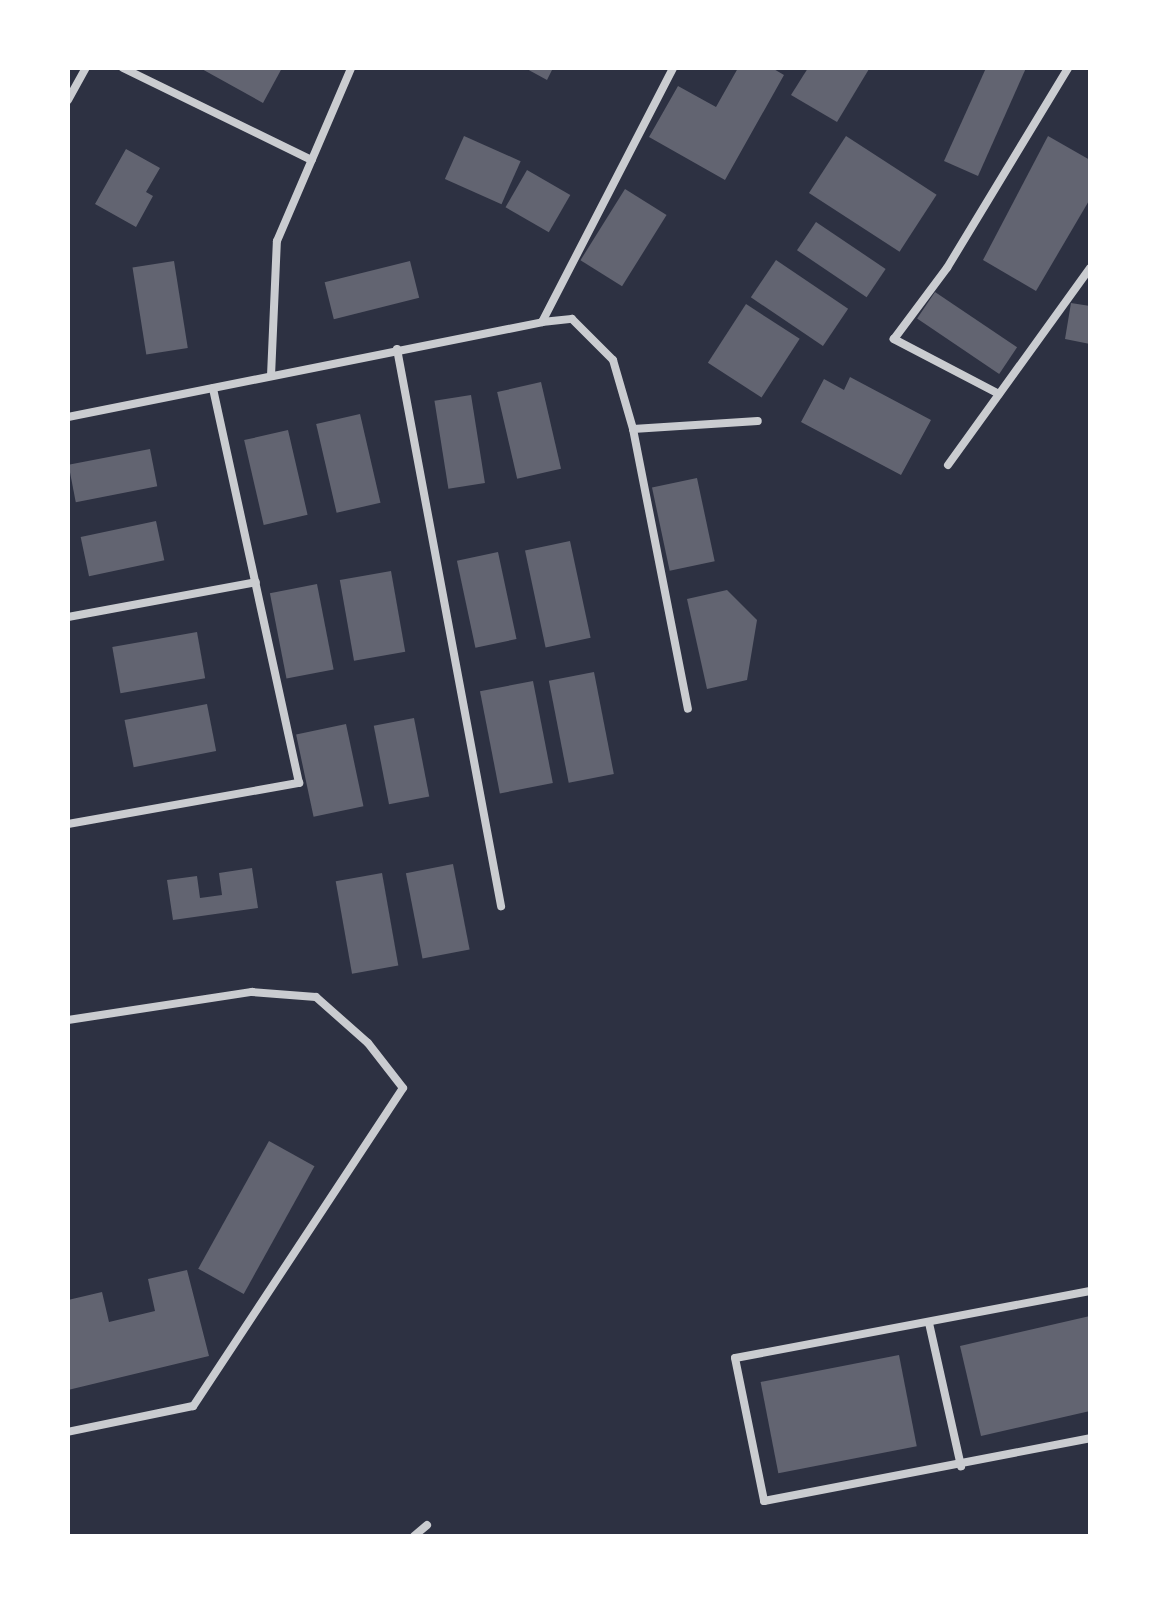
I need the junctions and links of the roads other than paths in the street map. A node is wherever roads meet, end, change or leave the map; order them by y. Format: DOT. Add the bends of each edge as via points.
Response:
graph roads {
  1 [pos="86,68"];
  2 [pos="123,68"];
  3 [pos="351,68"];
  4 [pos="673,68"];
  5 [pos="1068,68"];
  6 [pos="68,100"];
  7 [pos="312,160"];
  8 [pos="1090,268"];
  9 [pos="542,322"];
  10 [pos="397,349"];
  11 [pos="271,376"];
  12 [pos="213,388"];
  13 [pos="999,394"];
  14 [pos="68,417"];
  15 [pos="758,421"];
  16 [pos="633,429"];
  17 [pos="948,465"];
  18 [pos="256,582"];
  19 [pos="68,617"];
  20 [pos="688,709"];
  21 [pos="68,824"];
  22 [pos="501,906"];
  23 [pos="68,1020"];
  24 [pos="1090,1291"];
  25 [pos="929,1323"];
  26 [pos="68,1432"];
  27 [pos="1090,1438"];
  28 [pos="961,1466"];
  29 [pos="427,1525"];
  30 [pos="414,1536"];
  1 -- 6 [label="street"];
  2 -- 7 [label="street"];
  3 -- 7 [label="street"];
  4 -- 9 [label="street"];
  5 -- 13 [label="street" via="947,268 894,339"];
  7 -- 11 [label="street" via="277,241"];
  8 -- 13 [label="street"];
  9 -- 10 [label="street"];
  9 -- 16 [label="street" via="572,319 613,360"];
  10 -- 11 [label="street"];
  10 -- 22 [label="street"];
  11 -- 12 [label="street"];
  12 -- 14 [label="street"];
  12 -- 18 [label="street"];
  13 -- 17 [label="street"];
  15 -- 16 [label="street"];
  16 -- 20 [label="street"];
  18 -- 19 [label="street"];
  18 -- 21 [label="street" via="299,783"];
  23 -- 26 [label="street" via="252,992 316,997 368,1043 403,1088 193,1406"];
  24 -- 25 [label="street"];
  25 -- 28 [label="street"];
  25 -- 28 [label="street" via="735,1358 764,1501"];
  27 -- 28 [label="street"];
  29 -- 30 [label="street"];
}
